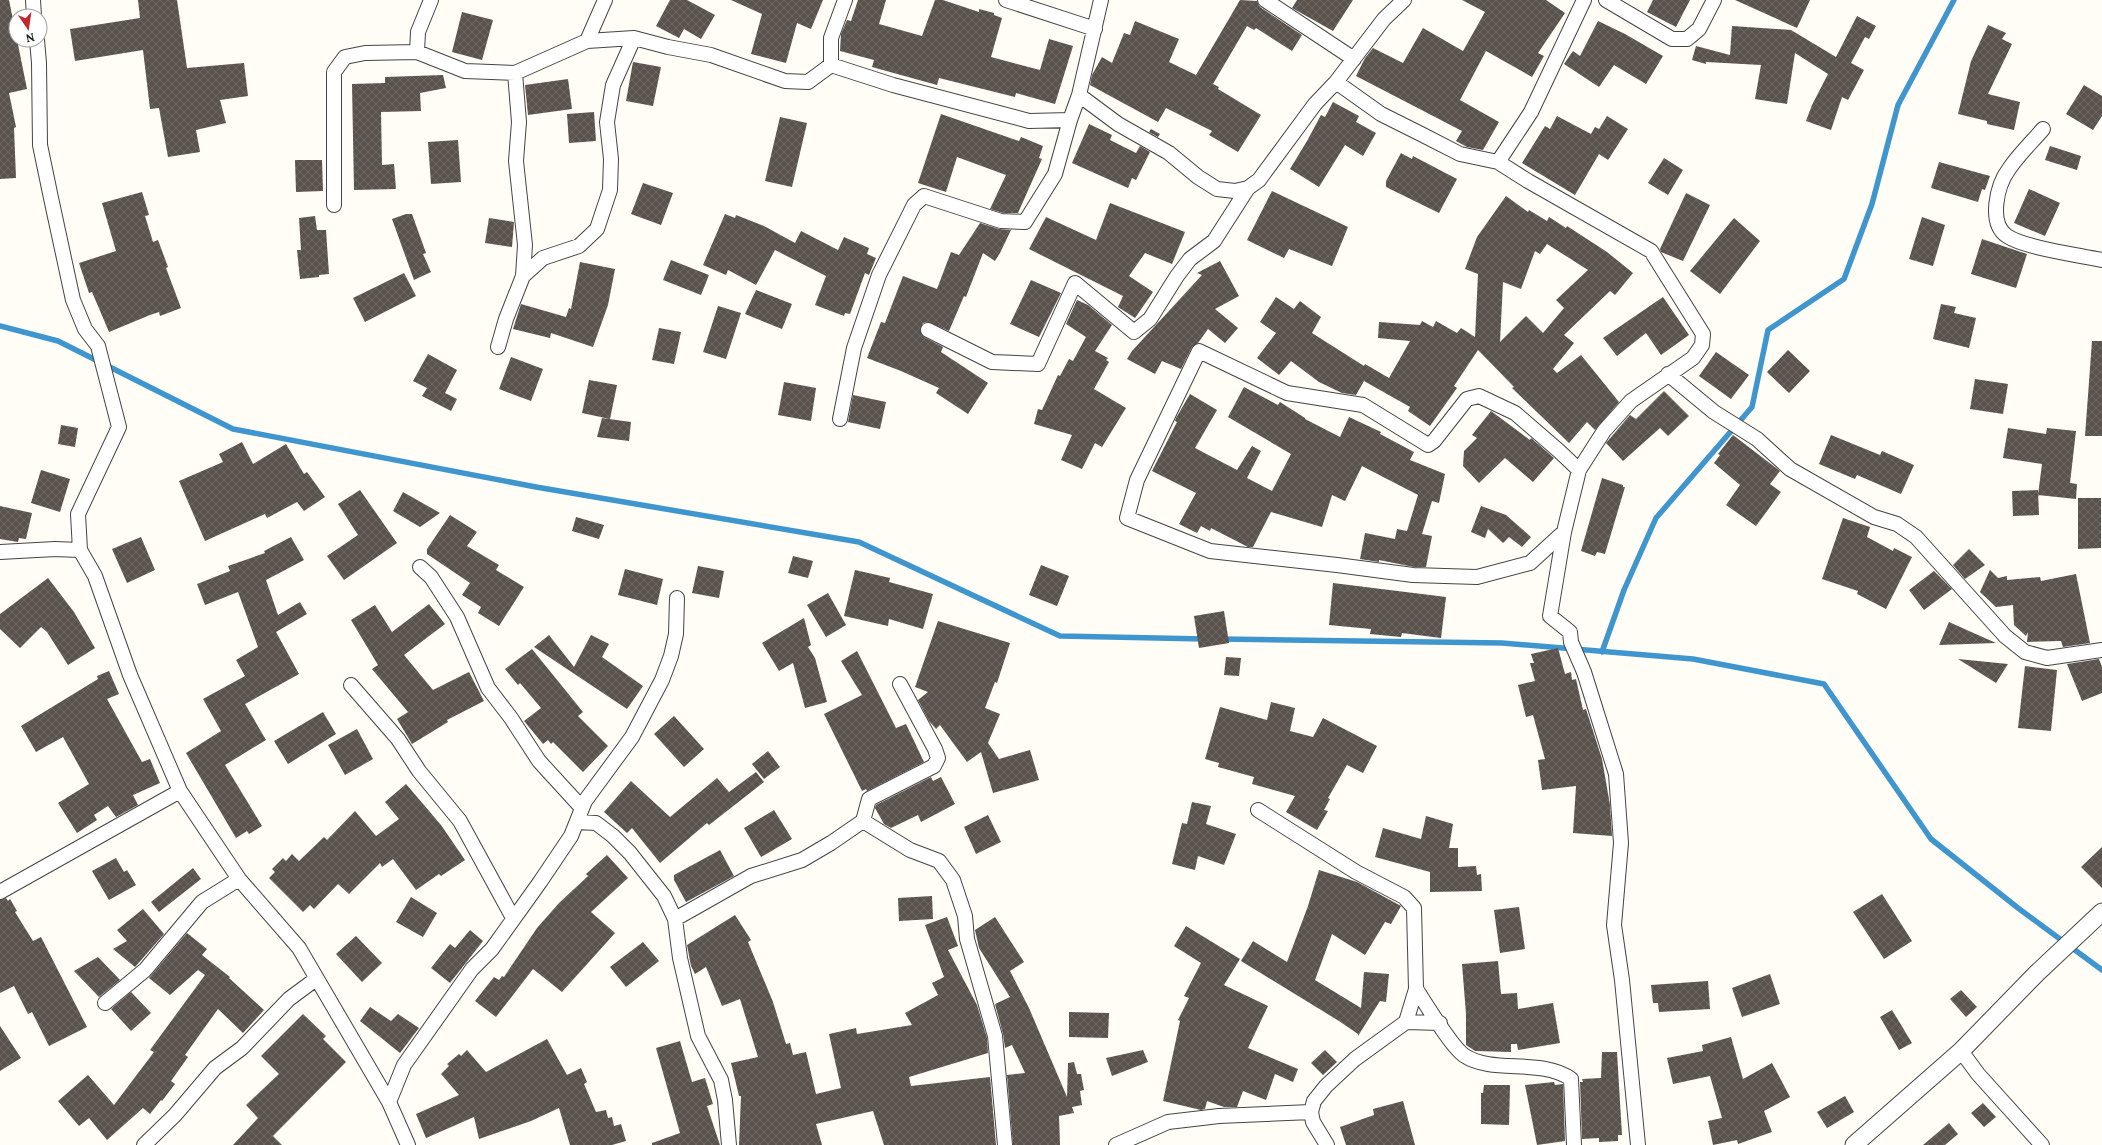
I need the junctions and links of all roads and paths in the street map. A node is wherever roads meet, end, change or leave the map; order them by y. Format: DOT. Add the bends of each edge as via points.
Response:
graph roads {
  1 [pos="432,0"];
  2 [pos="605,0"];
  3 [pos="846,0"];
  4 [pos="1006,0"];
  5 [pos="1101,0"];
  6 [pos="1265,0"];
  7 [pos="1404,0"];
  8 [pos="1584,0"];
  9 [pos="1606,0"];
  10 [pos="1714,0"];
  11 [pos="1095,29"];
  12 [pos="634,38"];
  13 [pos="587,41"];
  14 [pos="38,48"];
  15 [pos="417,52"];
  16 [pos="1354,59"];
  17 [pos="831,65"];
  18 [pos="515,73"];
  19 [pos="1336,82"];
  20 [pos="1079,95"];
  21 [pos="1070,120"];
  22 [pos="2043,129"];
  23 [pos="1498,162"];
  24 [pos="1248,188"];
  25 [pos="334,205"];
  26 [pos="2102,260"];
  27 [pos="523,276"];
  28 [pos="928,330"];
  29 [pos="498,347"];
  30 [pos="1668,374"];
  31 [pos="840,419"];
  32 [pos="1579,470"];
  33 [pos="1564,532"];
  34 [pos="80,550"];
  35 [pos="0,552"];
  36 [pos="420,567"];
  37 [pos="677,598"];
  38 [pos="2102,650"];
  39 [pos="900,684"];
  40 [pos="351,685"];
  41 [pos="180,791"];
  42 [pos="582,808"];
  43 [pos="1258,810"];
  44 [pos="862,821"];
  45 [pos="577,822"];
  46 [pos="239,879"];
  47 [pos="0,892"];
  48 [pos="2102,912"];
  49 [pos="513,918"];
  50 [pos="675,919"];
  51 [pos="316,979"];
  52 [pos="1416,989"];
  53 [pos="105,1003"];
  54 [pos="1406,1022"];
  55 [pos="1440,1023"];
  56 [pos="1961,1051"];
  57 [pos="389,1102"];
  58 [pos="1311,1112"];
  59 [pos="144,1145"];
  60 [pos="408,1145"];
  61 [pos="729,1145"];
  62 [pos="1005,1145"];
  63 [pos="1116,1145"];
  64 [pos="1327,1145"];
  65 [pos="1574,1145"];
  66 [pos="1638,1145"];
  67 [pos="1854,1145"];
  68 [pos="2042,1145"];
  1 -- 15 [label="street" via="418,32"];
  2 -- 13 [label="street"];
  3 -- 17 [label="street" via="831,38"];
  4 -- 11 [label="street"];
  5 -- 11 [label="street"];
  6 -- 16 [label="street"];
  7 -- 16 [label="street" via="1384,19"];
  8 -- 23 [label="street" via="1531,112"];
  9 -- 10 [label="street" via="1672,39 1687,39 1699,29"];
  11 -- 20 [label="street"];
  12 -- 13 [label="street"];
  12 -- 17 [label="street" via="711,55 785,81 808,82"];
  12 -- 27 [label="street" via="613,85 607,122 611,159 610,190 597,229 578,246 542,258"];
  13 -- 18 [label="street"];
  14 -- 34 [label="street" via="40,146 73,300 85,328 98,346 119,427 78,514"];
  15 -- 18 [label="street" via="465,71"];
  15 -- 25 [label="street" via="365,53 344,57 334,72"];
  16 -- 19 [label="street"];
  17 -- 21 [label="street" via="893,85 1029,121"];
  18 -- 27 [label="street" via="519,122 516,161 525,244"];
  19 -- 23 [label="street" via="1381,114 1427,138 1460,154"];
  19 -- 24 [label="street" via="1315,104 1259,180"];
  20 -- 21 [label="street"];
  20 -- 24 [label="street" via="1118,124 1169,153 1217,189 1235,191"];
  21 -- 31 [label="street" via="1055,174 1025,222 1001,221 924,196 914,205 879,275 854,348"];
  22 -- 26 [label="street" via="2008,169 1999,188 1996,214 1998,228 2007,236 2022,243"];
  23 -- 30 [label="street" via="1528,182 1651,251 1703,334 1702,345 1693,358"];
  24 -- 28 [label="street" via="1214,241 1190,260 1150,319 1134,332 1075,283 1038,364 992,362"];
  27 -- 29 [label="street"];
  30 -- 32 [label="street" via="1631,401 1604,431"];
  30 -- 38 [label="street" via="1714,412 1757,439 1790,469 1874,517 1897,524 1916,537 2004,636 2025,652 2047,658"];
  32 -- 33 [label="street"];
  32 -- 33 [label="street" via="1515,413 1478,396 1467,399 1434,442 1428,445 1363,405 1287,393 1199,351 1137,480 1127,518 1210,551 1413,576 1477,577 1530,563"];
  33 -- 66 [label="street" via="1550,616 1570,632 1571,642 1584,672 1616,774 1621,842 1614,925"];
  34 -- 35 [label="street" via="55,548"];
  34 -- 41 [label="street" via="95,576 130,675"];
  36 -- 42 [label="street" via="431,578 456,616 488,688 539,761"];
  37 -- 42 [label="street" via="676,634 662,680 632,737"];
  39 -- 44 [label="street" via="938,758 934,766 870,799"];
  40 -- 49 [label="street" via="398,739 419,771 460,821"];
  41 -- 46 [label="street"];
  41 -- 47 [label="street"];
  42 -- 45 [label="street"];
  43 -- 52 [label="street" via="1356,872 1404,897 1414,908"];
  44 -- 50 [label="street" via="802,860 751,876"];
  44 -- 62 [label="street" via="910,850 939,862 953,880 965,916 967,939 995,1036"];
  45 -- 49 [label="street" via="571,836"];
  45 -- 50 [label="street" via="596,823 613,836 664,896"];
  46 -- 51 [label="street" via="298,948"];
  46 -- 53 [label="street" via="202,902 145,970"];
  48 -- 56 [label="street" via="2037,973"];
  49 -- 57 [label="street" via="492,949 467,976 404,1065"];
  50 -- 61 [label="street" via="680,958 698,1036 721,1080"];
  51 -- 57 [label="street"];
  51 -- 59 [label="street" via="288,999 242,1048 215,1068 175,1115"];
  52 -- 54 [label="street"];
  52 -- 55 [label="street"];
  54 -- 55 [label="street"];
  54 -- 58 [label="street" via="1355,1059 1326,1086 1314,1101"];
  55 -- 65 [label="street" via="1464,1055 1476,1061 1540,1068 1565,1074 1572,1079"];
  56 -- 67 [label="street"];
  56 -- 68 [label="street" via="1978,1074"];
  57 -- 60 [label="street"];
  58 -- 63 [label="street" via="1219,1116 1168,1122"];
  58 -- 64 [label="street" via="1313,1122"];
}
